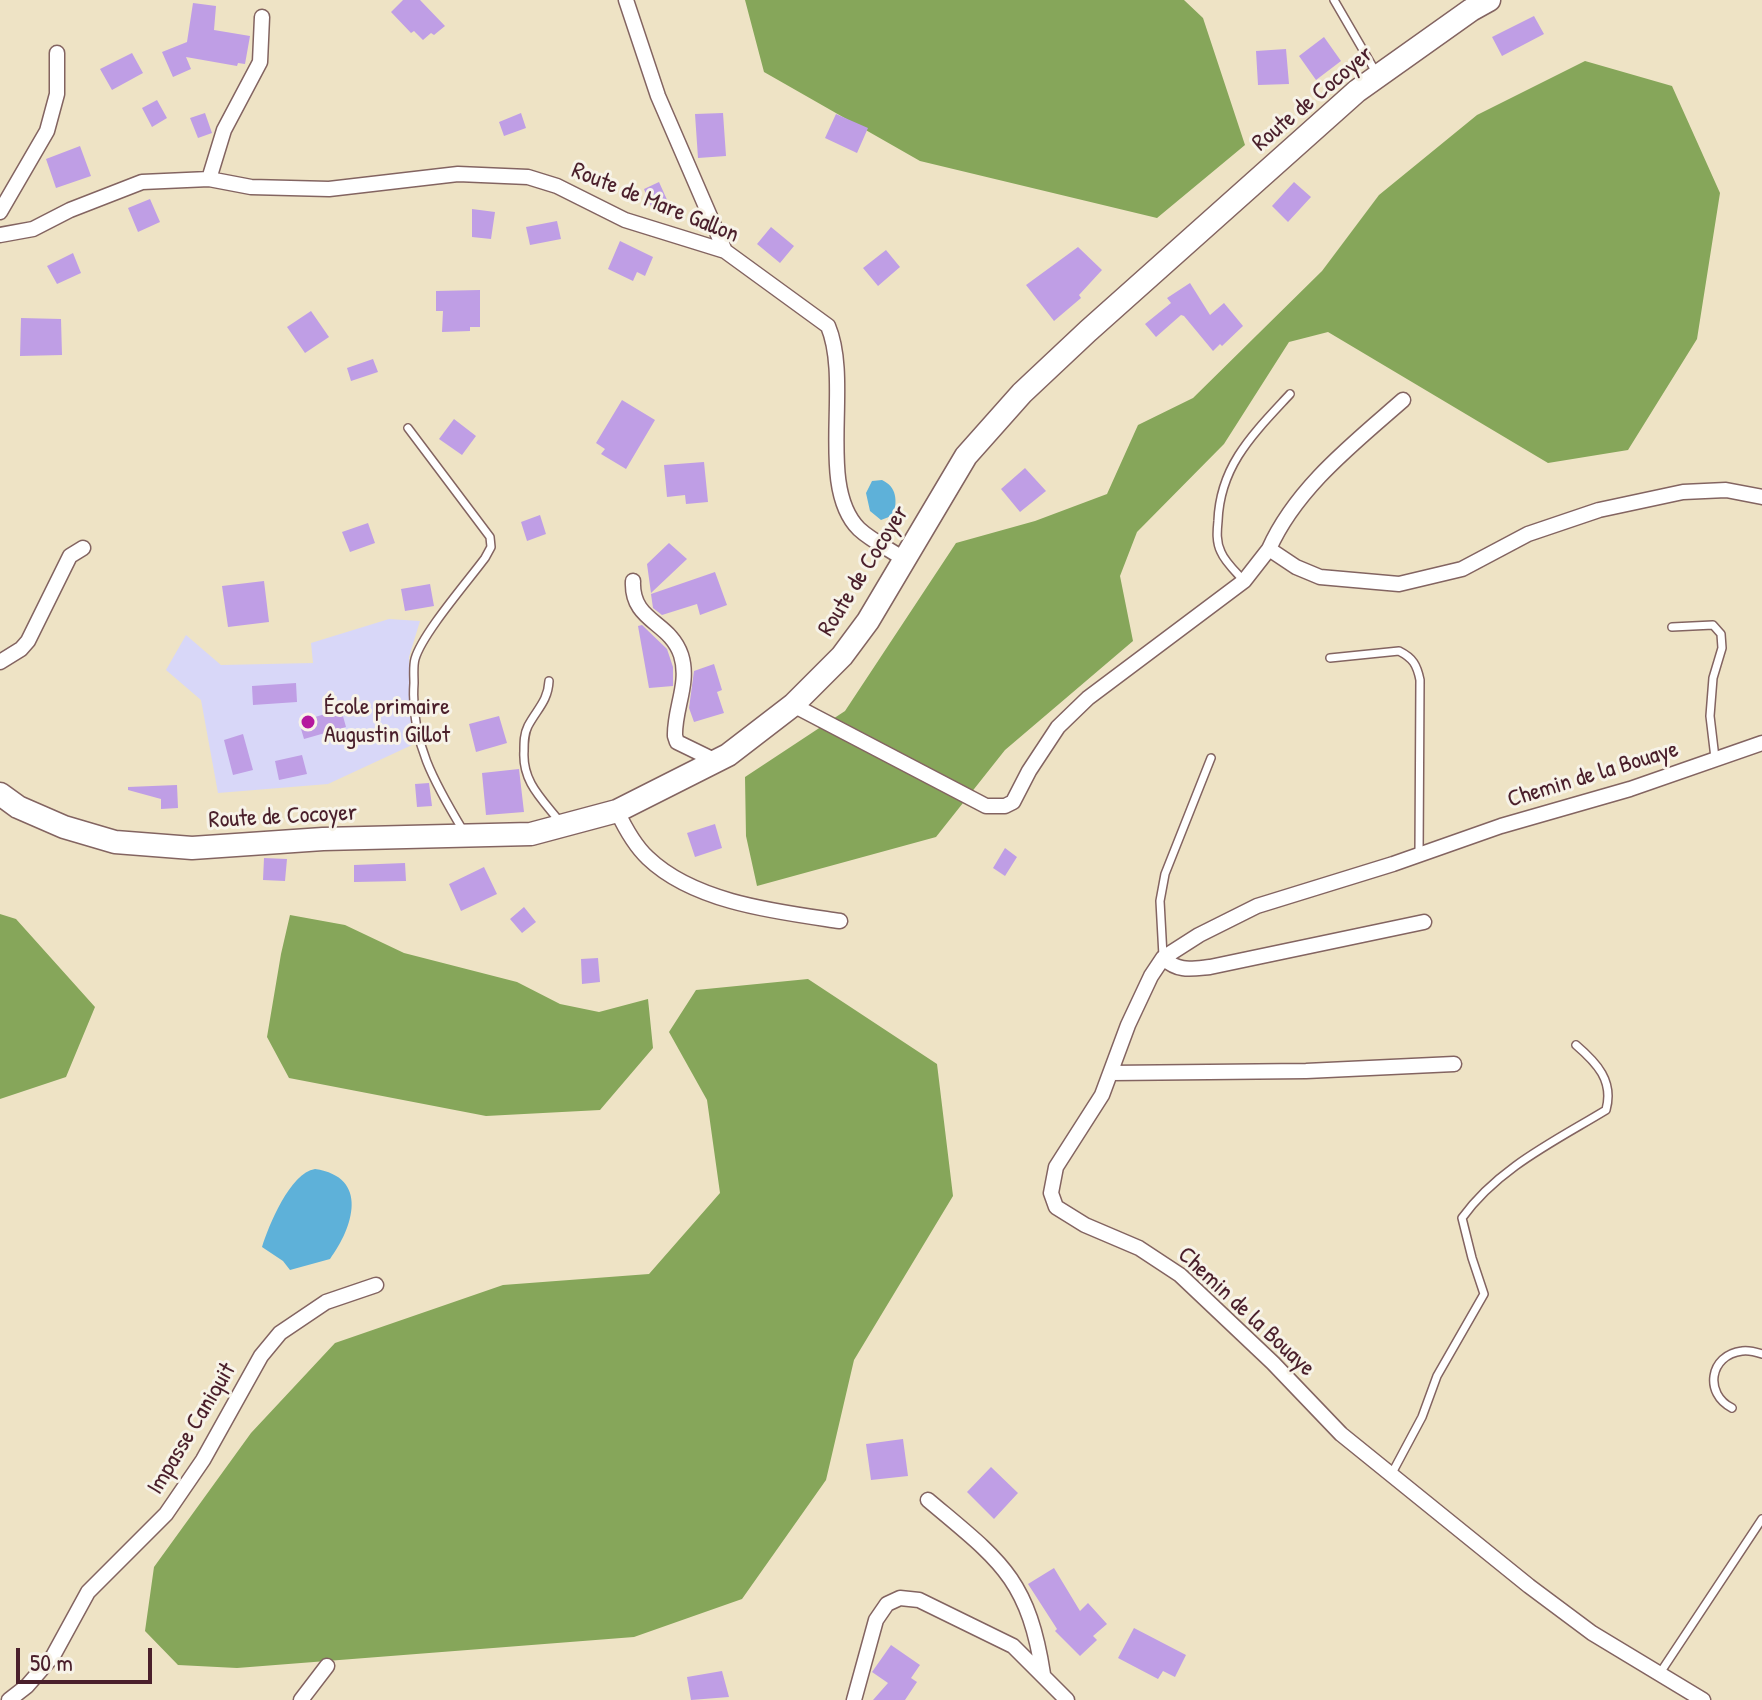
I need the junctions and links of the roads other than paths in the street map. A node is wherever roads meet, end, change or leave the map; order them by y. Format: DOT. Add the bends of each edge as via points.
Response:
graph roads {
  1 [pos="626,0"];
  2 [pos="1334,0"];
  3 [pos="1489,0"];
  4 [pos="262,17"];
  5 [pos="57,53"];
  6 [pos="1379,75"];
  7 [pos="209,179"];
  8 [pos="0,212"];
  9 [pos="0,235"];
  10 [pos="725,251"];
  11 [pos="1290,394"];
  12 [pos="1403,400"];
  13 [pos="408,428"];
  14 [pos="1762,497"];
  15 [pos="83,548"];
  16 [pos="1269,549"];
  17 [pos="905,560"];
  18 [pos="633,581"];
  19 [pos="1244,581"];
  20 [pos="1672,627"];
  21 [pos="1330,658"];
  22 [pos="0,662"];
  23 [pos="549,681"];
  24 [pos="793,705"];
  25 [pos="1762,743"];
  26 [pos="1211,758"];
  27 [pos="716,761"];
  28 [pos="1715,761"];
  29 [pos="0,794"];
  30 [pos="617,811"];
  31 [pos="561,824"];
  32 [pos="467,837"];
  33 [pos="1419,855"];
  34 [pos="840,921"];
  35 [pos="1424,922"];
  36 [pos="1163,958"];
  37 [pos="1576,1045"];
  38 [pos="1454,1064"];
  39 [pos="1111,1073"];
  40 [pos="376,1285"];
  41 [pos="1762,1354"];
  42 [pos="1732,1408"];
  43 [pos="1391,1475"];
  44 [pos="928,1500"];
  45 [pos="1762,1519"];
  46 [pos="327,1666"];
  47 [pos="1043,1674"];
  48 [pos="1659,1675"];
  49 [pos="9,1700"];
  50 [pos="301,1700"];
  51 [pos="854,1700"];
  52 [pos="1067,1700"];
  53 [pos="1703,1700"];
  1 -- 10 [label="street" via="658,96"];
  2 -- 6 [label="lane"];
  3 -- 6 [label="main road, Route de Cocoyer"];
  4 -- 7 [label="street" via="260,62 224,130"];
  5 -- 8 [label="street" via="57,94 47,131"];
  6 -- 17 [label="main road, Route de Cocoyer" via="1022,393 966,456"];
  7 -- 9 [label="street, Route de Mare Gallon" via="142,182 33,229"];
  7 -- 10 [label="street, Route de Mare Gallon" via="251,187 329,189 458,174 528,177 625,220"];
  10 -- 17 [label="street, Route de Mare Gallon" via="828,326 837,364 836,466 842,496 860,529"];
  11 -- 19 [label="lane" via="1236,459 1219,497 1221,553"];
  12 -- 16 [label="street" via="1301,498"];
  13 -- 32 [label="lane" via="490,537 485,558 415,659 418,737 431,777"];
  14 -- 16 [label="street" via="1726,490 1683,492 1599,510 1528,534 1462,569 1399,584 1320,577"];
  15 -- 22 [label="street" via="70,556 28,641"];
  16 -- 19 [label="street"];
  17 -- 24 [label="main road, Route de Cocoyer" via="842,656"];
  18 -- 27 [label="street" via="641,613 676,640 683,660 677,742"];
  19 -- 24 [label="street" via="1088,698 1058,727 1013,802 1005,806 986,806"];
  20 -- 28 [label="lane" via="1713,625 1721,634 1710,716"];
  21 -- 33 [label="lane" via="1399,651 1417,665"];
  23 -- 31 [label="lane" via="546,700 525,735 523,763 529,783"];
  24 -- 27 [label="main road, Route de Cocoyer"];
  25 -- 28 [label="street, Chemin de la Bouaye"];
  26 -- 36 [label="lane" via="1165,874 1160,901"];
  27 -- 30 [label="main road, Route de Cocoyer"];
  28 -- 33 [label="street, Chemin de la Bouaye"];
  29 -- 32 [label="main road, Route de Cocoyer" via="64,827 115,842 192,848"];
  30 -- 31 [label="main road, Route de Cocoyer"];
  30 -- 34 [label="street" via="648,859 680,880 754,908"];
  31 -- 32 [label="main road, Route de Cocoyer" via="531,834"];
  33 -- 36 [label="street, Chemin de la Bouaye" via="1257,906"];
  35 -- 36 [label="street" via="1210,967 1183,970"];
  36 -- 39 [label="street, Chemin de la Bouaye"];
  37 -- 43 [label="lane" via="1598,1065 1610,1096 1606,1110 1529,1156 1479,1195 1462,1218 1484,1294 1437,1376"];
  38 -- 39 [label="street"];
  39 -- 43 [label="street, Chemin de la Bouaye" via="1056,1167 1051,1193 1056,1207 1180,1275 1341,1434"];
  40 -- 49 [label="street, Impasse Caniquit" via="326,1302 280,1333 166,1514 88,1592 53,1656"];
  41 -- 42 [label="lane" via="1742,1351 1718,1365 1715,1391 1721,1403"];
  43 -- 48 [label="street, Chemin de la Bouaye" via="1580,1624"];
  44 -- 47 [label="street" via="994,1556 1016,1584 1038,1639"];
  45 -- 48 [label="lane"];
  46 -- 50 [label="street"];
  47 -- 51 [label="street" via="1013,1646 919,1600 900,1598 887,1604 876,1620"];
  47 -- 52 [label="street"];
  48 -- 53 [label="street, Chemin de la Bouaye"];
}
